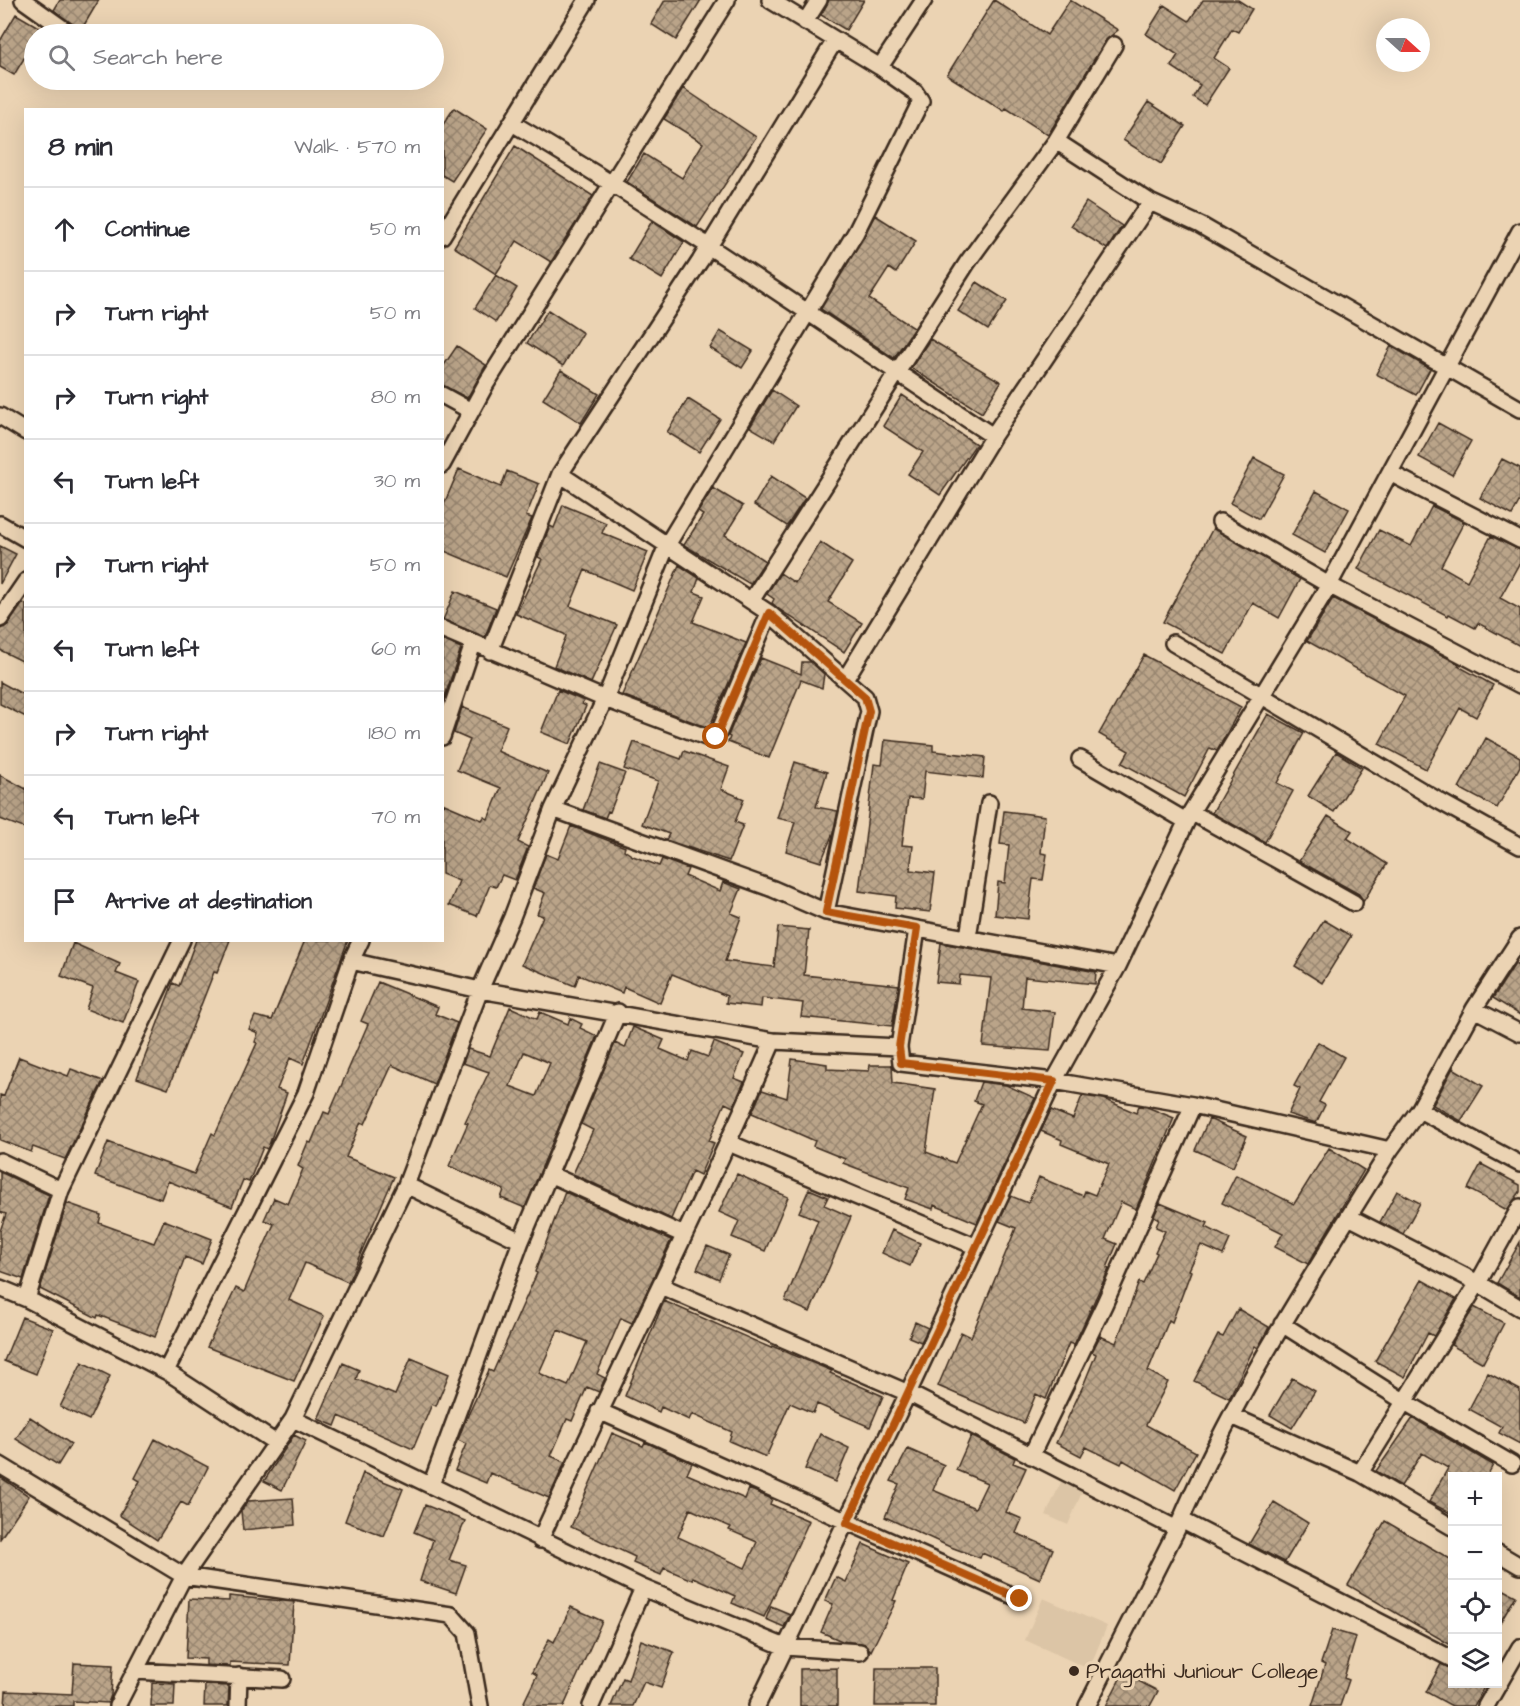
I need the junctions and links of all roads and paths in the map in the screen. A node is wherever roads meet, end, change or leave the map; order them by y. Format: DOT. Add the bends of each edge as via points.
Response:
graph roads {
  1 [pos="23,0"];
  2 [pos="587,0"];
  3 [pos="727,0"];
  4 [pos="770,0"];
  5 [pos="819,0"];
  6 [pos="924,0"];
  7 [pos="805,22"];
  8 [pos="57,24"];
  9 [pos="834,42"];
  10 [pos="1114,45"];
  11 [pos="880,67"];
  12 [pos="512,123"];
  13 [pos="1056,141"];
  14 [pos="612,182"];
  15 [pos="1150,202"];
  16 [pos="1520,231"];
  17 [pos="444,233"];
  18 [pos="710,245"];
  19 [pos="808,311"];
  20 [pos="1446,366"];
  21 [pos="898,373"];
  22 [pos="444,396"];
  23 [pos="1520,409"];
  24 [pos="471,411"];
  25 [pos="0,416"];
  26 [pos="24,431"];
  27 [pos="993,436"];
  28 [pos="444,461"];
  29 [pos="1390,473"];
  30 [pos="560,474"];
  31 [pos="1220,522"];
  32 [pos="0,524"];
  33 [pos="24,538"];
  34 [pos="1520,540"];
  35 [pos="667,545"];
  36 [pos="1329,585"];
  37 [pos="24,586"];
  38 [pos="751,601"];
  39 [pos="769,613"];
  40 [pos="0,618"];
  41 [pos="444,630"];
  42 [pos="1173,643"];
  43 [pos="473,644"];
  44 [pos="490,651"];
  45 [pos="846,678"];
  46 [pos="1520,685"];
  47 [pos="1261,696"];
  48 [pos="605,699"];
  49 [pos="444,731"];
  50 [pos="1080,759"];
  51 [pos="989,803"];
  52 [pos="553,809"];
  53 [pos="1188,816"];
  54 [pos="1520,846"];
  55 [pos="1354,903"];
  56 [pos="826,912"];
  57 [pos="917,928"];
  58 [pos="968,937"];
  59 [pos="1520,938"];
  60 [pos="181,942"];
  61 [pos="360,942"];
  62 [pos="351,961"];
  63 [pos="1118,966"];
  64 [pos="480,990"];
  65 [pos="1474,1009"];
  66 [pos="618,1012"];
  67 [pos="1520,1033"];
  68 [pos="773,1041"];
  69 [pos="899,1047"];
  70 [pos="1054,1081"];
  71 [pos="1193,1105"];
  72 [pos="1419,1110"];
  73 [pos="729,1143"];
  74 [pos="1390,1150"];
  75 [pos="0,1161"];
  76 [pos="1520,1164"];
  77 [pos="549,1174"];
  78 [pos="406,1185"];
  79 [pos="61,1190"];
  80 [pos="1520,1207"];
  81 [pos="1349,1217"];
  82 [pos="684,1235"];
  83 [pos="521,1241"];
  84 [pos="977,1247"];
  85 [pos="1478,1283"];
  86 [pos="661,1286"];
  87 [pos="0,1288"];
  88 [pos="27,1299"];
  89 [pos="1520,1308"];
  90 [pos="1282,1324"];
  91 [pos="166,1371"];
  92 [pos="908,1393"];
  93 [pos="1405,1402"];
  94 [pos="599,1411"];
  95 [pos="1232,1416"];
  96 [pos="293,1419"];
  97 [pos="276,1443"];
  98 [pos="1031,1455"];
  99 [pos="1512,1464"];
  100 [pos="0,1465"];
  101 [pos="1360,1473"];
  102 [pos="431,1485"];
  103 [pos="847,1523"];
  104 [pos="1179,1524"];
  105 [pos="1450,1526"];
  106 [pos="540,1540"];
  107 [pos="1502,1556"];
  108 [pos="1520,1566"];
  109 [pos="184,1576"];
  110 [pos="643,1588"];
  111 [pos="1020,1599"];
  112 [pos="785,1647"];
  113 [pos="1520,1647"];
  114 [pos="860,1652"];
  115 [pos="1448,1657"];
  116 [pos="135,1671"];
  117 [pos="239,1676"];
  118 [pos="1502,1677"];
  119 [pos="282,1679"];
  120 [pos="1496,1688"];
  121 [pos="117,1706"];
  122 [pos="238,1706"];
  123 [pos="480,1706"];
  124 [pos="591,1706"];
  125 [pos="757,1706"];
  126 [pos="1087,1706"];
  127 [pos="1486,1706"];
  1 -- 8 [label="street"];
  2 -- 12 [label="street"];
  3 -- 14 [label="street"];
  4 -- 7 [label="street"];
  5 -- 7 [label="street"];
  6 -- 11 [label="street"];
  7 -- 9 [label="street"];
  9 -- 11 [label="street"];
  9 -- 18 [label="street"];
  10 -- 13 [label="street"];
  11 -- 19 [label="street" via="915,92 921,101 856,232"];
  12 -- 14 [label="street"];
  12 -- 17 [label="street"];
  13 -- 15 [label="street"];
  13 -- 21 [label="street" via="968,263"];
  14 -- 18 [label="street"];
  14 -- 24 [label="street"];
  15 -- 20 [label="street" via="1200,225"];
  15 -- 27 [label="street"];
  16 -- 20 [label="street"];
  18 -- 19 [label="street"];
  18 -- 30 [label="street"];
  19 -- 21 [label="street"];
  19 -- 35 [label="street"];
  20 -- 23 [label="street"];
  20 -- 29 [label="street"];
  21 -- 27 [label="street"];
  21 -- 38 [label="street"];
  22 -- 24 [label="street"];
  24 -- 28 [label="street"];
  25 -- 26 [label="street"];
  27 -- 45 [label="street"];
  29 -- 34 [label="street"];
  29 -- 36 [label="street"];
  30 -- 35 [label="street"];
  30 -- 44 [label="street"];
  31 -- 36 [label="street"];
  32 -- 33 [label="street"];
  35 -- 38 [label="street"];
  35 -- 48 [label="street"];
  36 -- 46 [label="street"];
  36 -- 47 [label="street"];
  37 -- 40 [label="street"];
  38 -- 39 [label="street"];
  39 -- 45 [label="street"];
  39 -- 48 [label="street" via="716,737 704,739"];
  41 -- 43 [label="street"];
  42 -- 47 [label="street"];
  43 -- 44 [label="street"];
  43 -- 49 [label="street"];
  44 -- 48 [label="street"];
  45 -- 56 [label="street" via="865,697 869,711"];
  47 -- 53 [label="street"];
  47 -- 54 [label="street"];
  48 -- 52 [label="street"];
  50 -- 53 [label="street"];
  51 -- 58 [label="street"];
  52 -- 56 [label="street"];
  52 -- 64 [label="street"];
  53 -- 55 [label="street"];
  53 -- 63 [label="street"];
  56 -- 57 [label="street"];
  57 -- 58 [label="street"];
  57 -- 69 [label="street"];
  58 -- 63 [label="street"];
  59 -- 65 [label="street"];
  60 -- 79 [label="street"];
  61 -- 62 [label="street"];
  62 -- 64 [label="street"];
  62 -- 91 [label="street" via="306,1093"];
  63 -- 70 [label="street"];
  64 -- 66 [label="street"];
  64 -- 78 [label="street"];
  65 -- 67 [label="street"];
  65 -- 72 [label="street"];
  66 -- 68 [label="street"];
  66 -- 77 [label="street"];
  68 -- 69 [label="street"];
  68 -- 73 [label="street"];
  69 -- 70 [label="street" via="899,1059 907,1065"];
  70 -- 71 [label="street"];
  70 -- 84 [label="street"];
  71 -- 74 [label="street"];
  71 -- 98 [label="street" via="1104,1305"];
  72 -- 74 [label="street"];
  72 -- 76 [label="street"];
  73 -- 82 [label="street"];
  73 -- 84 [label="street"];
  74 -- 81 [label="street"];
  75 -- 79 [label="street"];
  77 -- 82 [label="street"];
  77 -- 83 [label="street"];
  78 -- 83 [label="street"];
  78 -- 96 [label="street"];
  79 -- 88 [label="street"];
  80 -- 85 [label="street"];
  81 -- 85 [label="street"];
  81 -- 90 [label="street"];
  82 -- 86 [label="street"];
  83 -- 102 [label="street"];
  84 -- 92 [label="street"];
  85 -- 89 [label="street"];
  85 -- 93 [label="street"];
  86 -- 92 [label="street"];
  86 -- 94 [label="street"];
  87 -- 88 [label="street"];
  88 -- 91 [label="street"];
  90 -- 93 [label="street"];
  90 -- 95 [label="street"];
  91 -- 97 [label="street"];
  92 -- 98 [label="street"];
  92 -- 103 [label="street"];
  93 -- 99 [label="street"];
  93 -- 101 [label="street"];
  94 -- 103 [label="street"];
  94 -- 106 [label="street"];
  95 -- 101 [label="street"];
  95 -- 104 [label="street"];
  96 -- 97 [label="street"];
  96 -- 102 [label="street"];
  97 -- 109 [label="street"];
  98 -- 104 [label="street"];
  100 -- 109 [label="street"];
  101 -- 105 [label="street"];
  102 -- 106 [label="street"];
  103 -- 111 [label="street"];
  103 -- 112 [label="street"];
  104 -- 115 [label="street"];
  104 -- 126 [label="street"];
  106 -- 110 [label="street"];
  107 -- 108 [label="street"];
  109 -- 116 [label="street"];
  109 -- 123 [label="street" via="451,1615 467,1633"];
  110 -- 112 [label="street"];
  110 -- 124 [label="street"];
  112 -- 114 [label="street"];
  112 -- 125 [label="street"];
  113 -- 118 [label="street"];
  116 -- 117 [label="street"];
  116 -- 121 [label="street"];
  117 -- 119 [label="street"];
  117 -- 122 [label="street"];
  120 -- 127 [label="street"];
}
